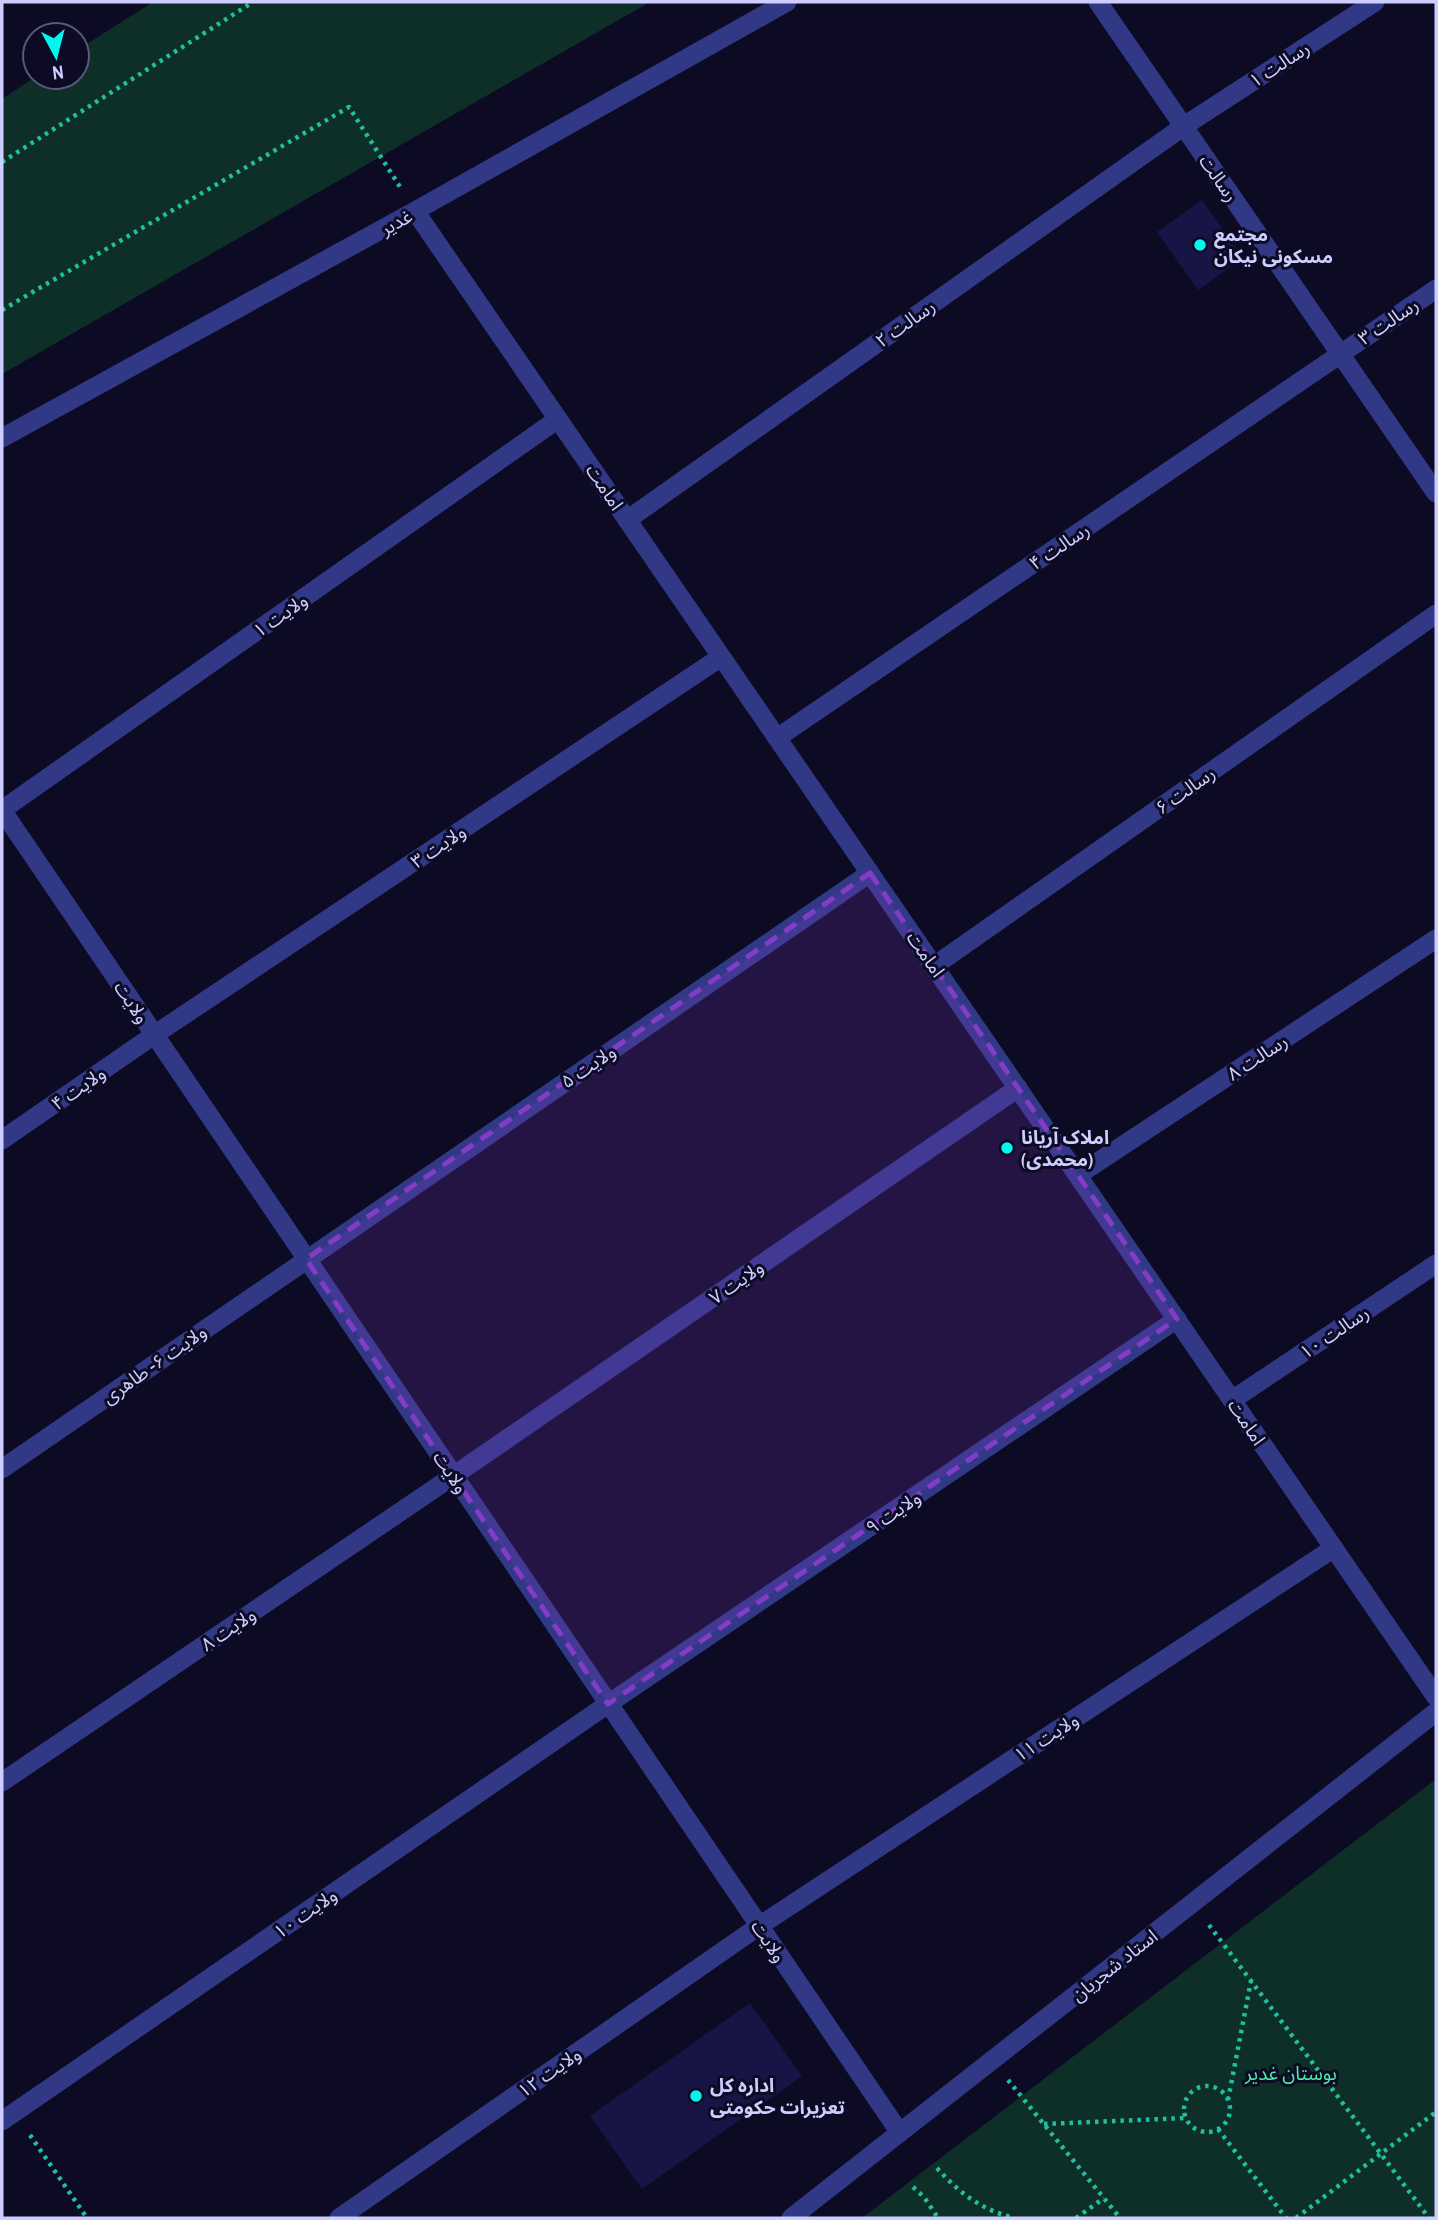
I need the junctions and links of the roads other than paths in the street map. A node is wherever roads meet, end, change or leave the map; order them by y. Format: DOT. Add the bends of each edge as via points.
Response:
graph roads {
  1 [pos="787,2"];
  2 [pos="1098,2"];
  3 [pos="1375,2"];
  4 [pos="1184,127"];
  5 [pos="415,211"];
  6 [pos="1436,289"];
  7 [pos="1340,353"];
  8 [pos="558,419"];
  9 [pos="2,438"];
  10 [pos="1436,493"];
  11 [pos="627,520"];
  12 [pos="1436,614"];
  13 [pos="721,657"];
  14 [pos="777,738"];
  15 [pos="2,810"];
  16 [pos="870,873"];
  17 [pos="1436,939"];
  18 [pos="934,966"];
  19 [pos="154,1035"];
  20 [pos="1018,1088"];
  21 [pos="2,1140"];
  22 [pos="1078,1175"];
  23 [pos="306,1259"];
  24 [pos="1436,1264"];
  25 [pos="1177,1319"];
  26 [pos="1232,1399"];
  27 [pos="2,1469"];
  28 [pos="453,1476"];
  29 [pos="1334,1548"];
  30 [pos="1436,1697"];
  31 [pos="608,1704"];
  32 [pos="1436,1713"];
  33 [pos="2,1782"];
  34 [pos="759,1926"];
  35 [pos="8,2117"];
  36 [pos="900,2133"];
  37 [pos="339,2218"];
  38 [pos="792,2218"];
  1 -- 5 [label="street, غدیر"];
  2 -- 4 [label="street, رسالت"];
  3 -- 4 [label="street, رسالت ۱"];
  4 -- 7 [label="street, رسالت"];
  4 -- 11 [label="street, رسالت ۲"];
  5 -- 8 [label="street, امامت"];
  5 -- 9 [label="street, غدیر"];
  6 -- 7 [label="street, رسالت ۳"];
  7 -- 10 [label="street, رسالت"];
  7 -- 14 [label="street, رسالت ۴"];
  8 -- 11 [label="street, امامت"];
  8 -- 15 [label="street, ولایت ۱"];
  11 -- 13 [label="street, امامت"];
  12 -- 18 [label="street, رسالت ۶"];
  13 -- 14 [label="street, امامت"];
  13 -- 19 [label="street, ولایت ۳"];
  14 -- 16 [label="street, امامت"];
  15 -- 19 [label="street, ولایت"];
  16 -- 18 [label="street, امامت"];
  16 -- 23 [label="street, ولایت ۵"];
  17 -- 22 [label="street, رسالت ۸"];
  18 -- 20 [label="street, امامت"];
  19 -- 21 [label="street, ولایت ۴"];
  19 -- 23 [label="street, ولایت"];
  20 -- 22 [label="street, امامت"];
  20 -- 28 [label="street, ولایت ۷"];
  22 -- 25 [label="street, امامت"];
  23 -- 27 [label="street, ولایت ۶- طاهری"];
  23 -- 28 [label="street, ولایت"];
  24 -- 26 [label="street, رسالت ۱۰"];
  25 -- 26 [label="street, امامت"];
  25 -- 31 [label="street, ولایت ۹"];
  26 -- 29 [label="street, امامت"];
  28 -- 31 [label="street, ولایت"];
  28 -- 33 [label="street, ولایت ۸"];
  29 -- 30 [label="street, امامت"];
  29 -- 34 [label="street, ولایت ۱۱"];
  31 -- 34 [label="street, ولایت"];
  31 -- 35 [label="street, ولایت ۱۰"];
  32 -- 36 [label="street, استاد شجریان"];
  34 -- 36 [label="street, ولایت"];
  34 -- 37 [label="street, ولایت ۱۲"];
  36 -- 38 [label="street, استاد شجریان"];
}
